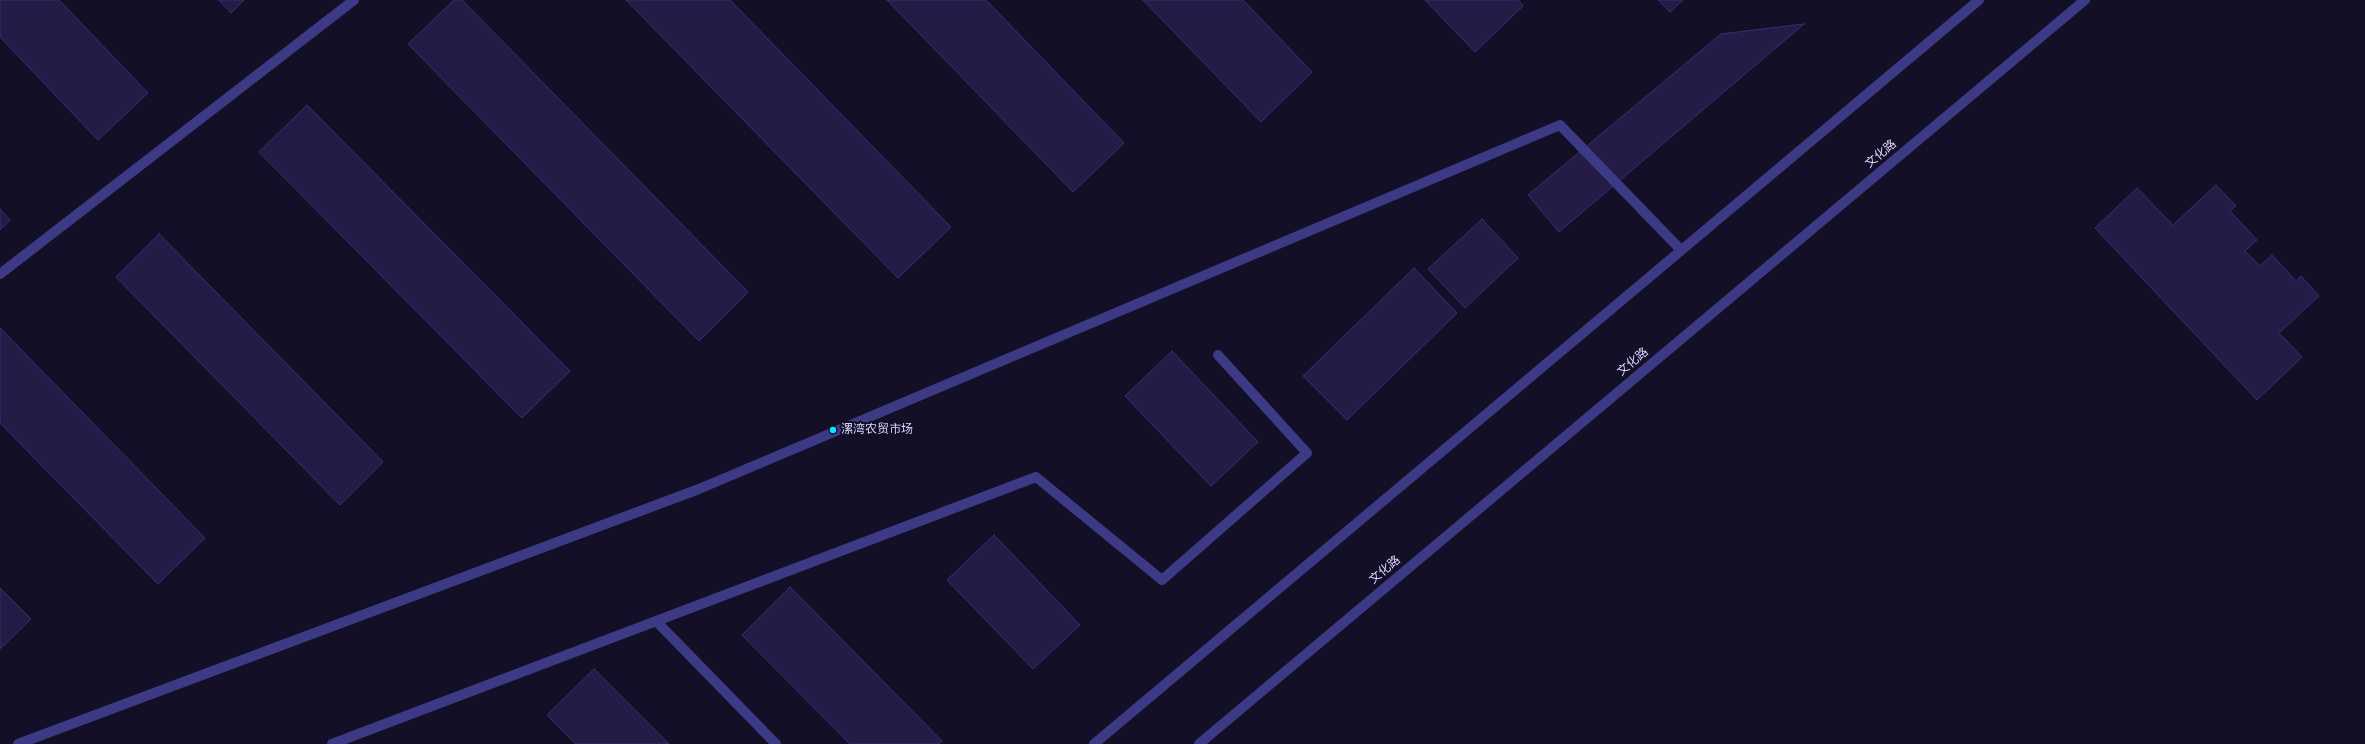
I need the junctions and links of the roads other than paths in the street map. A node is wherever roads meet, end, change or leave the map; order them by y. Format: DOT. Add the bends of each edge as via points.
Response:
graph roads {
  1 [pos="354,0"];
  2 [pos="1979,0"];
  3 [pos="2085,0"];
  4 [pos="1681,250"];
  5 [pos="0,274"];
  6 [pos="1218,355"];
  7 [pos="656,621"];
  8 [pos="18,744"];
  9 [pos="332,744"];
  10 [pos="776,744"];
  11 [pos="1094,744"];
  12 [pos="1198,744"];
  1 -- 5 [label="street"];
  2 -- 4 [label="street"];
  3 -- 12 [label="street, 文化路"];
  4 -- 8 [label="street" via="1560,125 699,489"];
  4 -- 11 [label="street"];
  6 -- 7 [label="street" via="1307,453 1162,580 1036,477"];
  7 -- 9 [label="street"];
  7 -- 10 [label="street"];
}
